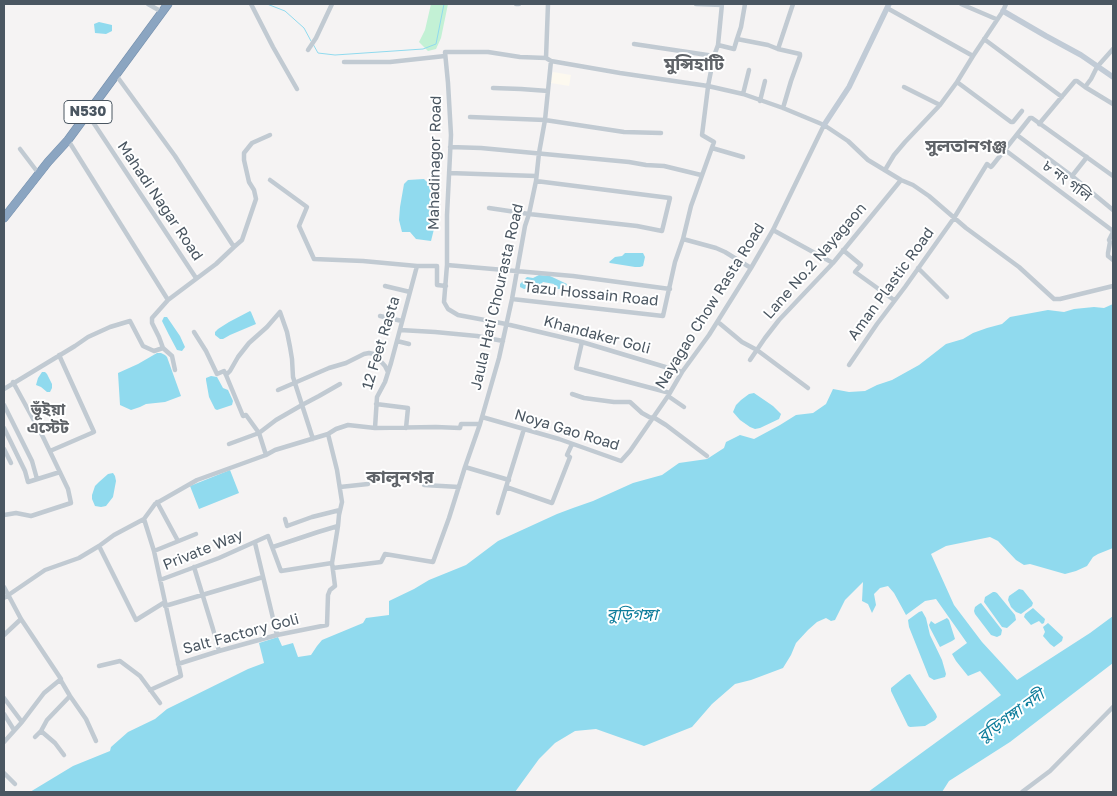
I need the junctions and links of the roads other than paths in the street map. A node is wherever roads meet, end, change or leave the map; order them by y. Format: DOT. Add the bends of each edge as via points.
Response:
graph roads {
  1 [pos="148,4"];
  2 [pos="168,4"];
  3 [pos="251,4"];
  4 [pos="332,4"];
  5 [pos="548,4"];
  6 [pos="696,4"];
  7 [pos="722,4"];
  8 [pos="745,4"];
  9 [pos="793,4"];
  10 [pos="962,4"];
  11 [pos="1006,4"];
  12 [pos="888,6"];
  13 [pos="1003,10"];
  14 [pos="162,12"];
  15 [pos="996,19"];
  16 [pos="737,39"];
  17 [pos="984,39"];
  18 [pos="634,44"];
  19 [pos="718,45"];
  20 [pos="309,48"];
  21 [pos="778,49"];
  22 [pos="1113,49"];
  23 [pos="445,54"];
  24 [pos="714,56"];
  25 [pos="973,56"];
  26 [pos="546,58"];
  27 [pos="551,61"];
  28 [pos="344,62"];
  29 [pos="1097,67"];
  30 [pos="749,70"];
  31 [pos="116,74"];
  32 [pos="1113,77"];
  33 [pos="765,81"];
  34 [pos="957,82"];
  35 [pos="708,87"];
  36 [pos="904,87"];
  37 [pos="1085,87"];
  38 [pos="493,88"];
  39 [pos="297,89"];
  40 [pos="548,91"];
  41 [pos="743,94"];
  42 [pos="1062,96"];
  43 [pos="760,101"];
  44 [pos="1113,104"];
  45 [pos="940,105"];
  46 [pos="783,108"];
  47 [pos="1022,111"];
  48 [pos="87,113"];
  49 [pos="921,116"];
  50 [pos="470,117"];
  51 [pos="545,120"];
  52 [pos="926,121"];
  53 [pos="1039,124"];
  54 [pos="824,125"];
  55 [pos="661,133"];
  56 [pos="270,135"];
  57 [pos="1017,135"];
  58 [pos="68,140"];
  59 [pos="450,147"];
  60 [pos="712,148"];
  61 [pos="20,149"];
  62 [pos="1005,150"];
  63 [pos="539,154"];
  64 [pos="743,157"];
  65 [pos="1087,157"];
  66 [pos="885,170"];
  67 [pos="449,173"];
  68 [pos="39,174"];
  69 [pos="701,175"];
  70 [pos="1072,176"];
  71 [pos="1113,176"];
  72 [pos="536,178"];
  73 [pos="270,180"];
  74 [pos="901,180"];
  75 [pos="489,208"];
  76 [pos="1113,210"];
  77 [pos="529,214"];
  78 [pos="4,218"];
  79 [pos="954,218"];
  80 [pos="773,230"];
  81 [pos="1113,232"];
  82 [pos="683,239"];
  83 [pos="234,247"];
  84 [pos="843,250"];
  85 [pos="1113,260"];
  86 [pos="833,263"];
  87 [pos="447,265"];
  88 [pos="417,266"];
  89 [pos="752,268"];
  90 [pos="918,268"];
  91 [pos="517,271"];
  92 [pos="196,278"];
  93 [pos="385,286"];
  94 [pos="446,286"];
  95 [pos="1113,286"];
  96 [pos="670,289"];
  97 [pos="410,292"];
  98 [pos="947,296"];
  99 [pos="512,298"];
  100 [pos="168,300"];
  101 [pos="445,300"];
  102 [pos="894,300"];
  103 [pos="380,316"];
  104 [pos="402,321"];
  105 [pos="718,322"];
  106 [pos="506,324"];
  107 [pos="400,330"];
  108 [pos="194,332"];
  109 [pos="397,341"];
  110 [pos="503,341"];
  111 [pos="582,342"];
  112 [pos="408,344"];
  113 [pos="163,348"];
  114 [pos="757,350"];
  115 [pos="59,355"];
  116 [pos="750,360"];
  117 [pos="849,365"];
  118 [pos="176,370"];
  119 [pos="388,372"];
  120 [pos="682,372"];
  121 [pos="226,375"];
  122 [pos="13,382"];
  123 [pos="295,382"];
  124 [pos="340,384"];
  125 [pos="4,388"];
  126 [pos="808,388"];
  127 [pos="278,390"];
  128 [pos="572,394"];
  129 [pos="669,395"];
  130 [pos="376,404"];
  131 [pos="4,405"];
  132 [pos="302,405"];
  133 [pos="684,407"];
  134 [pos="482,417"];
  135 [pos="653,417"];
  136 [pos="480,424"];
  137 [pos="4,428"];
  138 [pos="375,428"];
  139 [pos="406,428"];
  140 [pos="524,429"];
  141 [pos="259,433"];
  142 [pos="328,434"];
  143 [pos="313,439"];
  144 [pos="229,444"];
  145 [pos="572,444"];
  146 [pos="4,449"];
  147 [pos="50,451"];
  148 [pos="266,455"];
  149 [pos="707,456"];
  150 [pos="11,463"];
  151 [pos="465,466"];
  152 [pos="60,472"];
  153 [pos="37,479"];
  154 [pos="509,480"];
  155 [pos="368,484"];
  156 [pos="424,485"];
  157 [pos="340,487"];
  158 [pos="459,487"];
  159 [pos="506,487"];
  160 [pos="157,502"];
  161 [pos="340,510"];
  162 [pos="498,513"];
  163 [pos="4,515"];
  164 [pos="144,519"];
  165 [pos="285,519"];
  166 [pos="338,526"];
  167 [pos="196,534"];
  168 [pos="178,541"];
  169 [pos="255,543"];
  170 [pos="99,546"];
  171 [pos="273,547"];
  172 [pos="154,551"];
  173 [pos="332,566"];
  174 [pos="194,568"];
  175 [pos="263,577"];
  176 [pos="160,580"];
  177 [pos="4,587"];
  178 [pos="203,595"];
  179 [pos="6,597"];
  180 [pos="165,604"];
  181 [pos="21,619"];
  182 [pos="4,635"];
  183 [pos="277,635"];
  184 [pos="219,651"];
  185 [pos="178,664"];
  186 [pos="99,666"];
  187 [pos="60,679"];
  188 [pos="150,690"];
  189 [pos="70,696"];
  190 [pos="4,698"];
  191 [pos="160,703"];
  192 [pos="1112,710"];
  193 [pos="4,714"];
  194 [pos="22,722"];
  195 [pos="14,730"];
  196 [pos="41,731"];
  197 [pos="35,737"];
  198 [pos="96,741"];
  199 [pos="4,742"];
  200 [pos="64,755"];
  201 [pos="4,773"];
  202 [pos="15,784"];
  203 [pos="1022,792"];
  1 -- 14 [label="street"];
  2 -- 14 [label="highway, N530"];
  3 -- 39 [label="street"];
  4 -- 20 [label="street"];
  5 -- 26 [label="street"];
  6 -- 7 [label="street"];
  7 -- 19 [label="street"];
  8 -- 16 [label="street"];
  9 -- 21 [label="street"];
  10 -- 15 [label="street"];
  11 -- 13 [label="street"];
  12 -- 25 [label="street"];
  12 -- 54 [label="street" via="849,87"];
  13 -- 15 [label="street"];
  13 -- 29 [label="street"];
  14 -- 31 [label="highway, N530"];
  15 -- 17 [label="street"];
  16 -- 19 [label="street" via="734,49"];
  16 -- 21 [label="street"];
  17 -- 25 [label="street"];
  17 -- 42 [label="street"];
  18 -- 24 [label="street"];
  19 -- 24 [label="street"];
  21 -- 46 [label="street" via="800,54"];
  22 -- 29 [label="street"];
  23 -- 26 [label="street" via="488,52"];
  23 -- 28 [label="street" via="390,62"];
  23 -- 59 [label="street, Mahadinagor Road"];
  24 -- 35 [label="street"];
  25 -- 34 [label="street"];
  26 -- 27 [label="street"];
  27 -- 35 [label="street"];
  27 -- 40 [label="street, Jaula Hati Chourasta Road"];
  29 -- 32 [label="street"];
  29 -- 37 [label="street"];
  30 -- 41 [label="street"];
  31 -- 48 [label="highway, N530"];
  31 -- 83 [label="street" via="175,156"];
  33 -- 43 [label="street"];
  34 -- 45 [label="street"];
  34 -- 47 [label="street" via="1011,122"];
  35 -- 41 [label="street"];
  35 -- 60 [label="street" via="702,135 714,142"];
  36 -- 45 [label="street"];
  37 -- 42 [label="street" via="1076,81"];
  37 -- 44 [label="street"];
  38 -- 40 [label="street"];
  40 -- 51 [label="street, Jaula Hati Chourasta Road"];
  41 -- 43 [label="street"];
  42 -- 53 [label="street"];
  43 -- 46 [label="street"];
  45 -- 52 [label="street"];
  46 -- 54 [label="street"];
  48 -- 58 [label="highway, N530"];
  48 -- 92 [label="street, Mahadi Nagar Road"];
  49 -- 52 [label="street"];
  50 -- 51 [label="street"];
  51 -- 55 [label="street" via="624,132"];
  51 -- 63 [label="street, Jaula Hati Chourasta Road"];
  52 -- 66 [label="street" via="894,155"];
  53 -- 57 [label="street" via="1031,118"];
  53 -- 65 [label="street"];
  54 -- 66 [label="street"];
  54 -- 80 [label="street, Nayagao Chow Rasta Road"];
  56 -- 83 [label="street" via="252,143 244,153 256,199 242,240"];
  57 -- 62 [label="street"];
  57 -- 70 [label="street"];
  58 -- 68 [label="highway, N530"];
  58 -- 100 [label="street"];
  59 -- 63 [label="street"];
  59 -- 67 [label="street, Mahadinagor Road"];
  60 -- 64 [label="street"];
  60 -- 69 [label="street, Tazu Hossain Road"];
  61 -- 68 [label="street"];
  62 -- 79 [label="street, Aman Plastic Road" via="991,167 987,164"];
  62 -- 81 [label="street, ৮ নং গলি"];
  63 -- 69 [label="street" via="664,166"];
  63 -- 72 [label="street, Jaula Hati Chourasta Road"];
  65 -- 70 [label="street"];
  65 -- 71 [label="street"];
  66 -- 74 [label="street"];
  67 -- 72 [label="street"];
  67 -- 87 [label="street, Mahadinagor Road"];
  68 -- 78 [label="highway, N530"];
  69 -- 82 [label="street, Tazu Hossain Road"];
  70 -- 76 [label="street"];
  72 -- 77 [label="street, Jaula Hati Chourasta Road"];
  72 -- 77 [label="street" via="670,198 662,231"];
  73 -- 88 [label="street" via="307,207 299,226 314,259"];
  74 -- 79 [label="street" via="929,196"];
  74 -- 84 [label="street, Lane No.2 Nayagaon"];
  75 -- 77 [label="street"];
  77 -- 91 [label="street, Jaula Hati Chourasta Road"];
  79 -- 90 [label="street, Aman Plastic Road"];
  79 -- 95 [label="street" via="1054,299"];
  80 -- 86 [label="street"];
  80 -- 89 [label="street, Nayagao Chow Rasta Road"];
  81 -- 85 [label="street" via="1108,256"];
  82 -- 89 [label="street" via="716,248"];
  82 -- 96 [label="street, Tazu Hossain Road"];
  83 -- 92 [label="street"];
  84 -- 86 [label="street, Lane No.2 Nayagaon"];
  84 -- 102 [label="street" via="861,265 855,272"];
  86 -- 114 [label="street, Lane No.2 Nayagaon" via="779,320"];
  87 -- 91 [label="street"];
  87 -- 94 [label="street, Mahadinagor Road"];
  88 -- 94 [label="street" via="437,266 437,285"];
  88 -- 97 [label="street, 12 Feet Rasta"];
  89 -- 105 [label="street, Nayagao Chow Rasta Road"];
  90 -- 98 [label="street"];
  90 -- 102 [label="street, Aman Plastic Road"];
  91 -- 96 [label="street"];
  91 -- 99 [label="street, Jaula Hati Chourasta Road"];
  92 -- 100 [label="street"];
  93 -- 97 [label="street"];
  94 -- 101 [label="street, Mahadinagor Road"];
  96 -- 99 [label="street, Tazu Hossain Road" via="664,316"];
  97 -- 104 [label="street, 12 Feet Rasta"];
  99 -- 106 [label="street, Jaula Hati Chourasta Road"];
  100 -- 113 [label="street" via="152,318"];
  101 -- 106 [label="street, Khandaker Goli" via="448,309 458,315"];
  102 -- 117 [label="street, Aman Plastic Road"];
  103 -- 104 [label="street"];
  104 -- 107 [label="street, 12 Feet Rasta"];
  105 -- 114 [label="street"];
  105 -- 120 [label="street, Nayagao Chow Rasta Road"];
  106 -- 110 [label="street, Jaula Hati Chourasta Road"];
  106 -- 111 [label="street, Khandaker Goli"];
  107 -- 109 [label="street, 12 Feet Rasta"];
  107 -- 110 [label="street"];
  108 -- 121 [label="street" via="217,374 224,371"];
  109 -- 112 [label="street"];
  109 -- 119 [label="street, 12 Feet Rasta"];
  110 -- 134 [label="street, Jaula Hati Chourasta Road"];
  111 -- 120 [label="street, Khandaker Goli"];
  111 -- 129 [label="street" via="576,368"];
  113 -- 115 [label="street" via="154,351 144,346 130,322 88,337"];
  113 -- 118 [label="street" via="172,356"];
  114 -- 116 [label="street, Lane No.2 Nayagaon"];
  114 -- 126 [label="street"];
  115 -- 122 [label="street"];
  115 -- 147 [label="street" via="94,432"];
  119 -- 123 [label="street" via="378,358 369,353"];
  119 -- 130 [label="street, 12 Feet Rasta"];
  120 -- 129 [label="street, Nayagao Chow Rasta Road"];
  121 -- 123 [label="street" via="249,343 280,312 287,332"];
  121 -- 141 [label="street" via="244,416"];
  122 -- 125 [label="street"];
  122 -- 147 [label="street"];
  123 -- 127 [label="street"];
  123 -- 132 [label="street"];
  124 -- 132 [label="street"];
  128 -- 135 [label="street" via="630,402 642,414"];
  129 -- 133 [label="street"];
  129 -- 135 [label="street, Nayagao Chow Rasta Road"];
  130 -- 138 [label="street, 12 Feet Rasta"];
  130 -- 139 [label="street" via="408,408"];
  131 -- 153 [label="street" via="32,461"];
  132 -- 141 [label="street"];
  132 -- 143 [label="street"];
  134 -- 136 [label="street, Jaula Hati Chourasta Road"];
  134 -- 140 [label="street, Noya Gao Road"];
  135 -- 145 [label="street, Noya Gao Road" via="621,461"];
  135 -- 149 [label="street"];
  136 -- 139 [label="street" via="461,424 460,428"];
  136 -- 151 [label="street, Jaula Hati Chourasta Road"];
  137 -- 153 [label="street" via="28,482"];
  138 -- 139 [label="street"];
  138 -- 142 [label="street" via="348,426"];
  140 -- 145 [label="street, Noya Gao Road"];
  140 -- 154 [label="street"];
  141 -- 144 [label="street"];
  141 -- 148 [label="street"];
  142 -- 143 [label="street"];
  142 -- 157 [label="street"];
  143 -- 148 [label="street"];
  145 -- 159 [label="street" via="552,503"];
  146 -- 150 [label="street"];
  147 -- 152 [label="street"];
  148 -- 160 [label="street" via="197,480"];
  151 -- 154 [label="street"];
  151 -- 158 [label="street, Jaula Hati Chourasta Road"];
  152 -- 153 [label="street"];
  152 -- 163 [label="street" via="71,503 31,516"];
  154 -- 159 [label="street"];
  155 -- 157 [label="street"];
  156 -- 158 [label="street"];
  157 -- 161 [label="street"];
  158 -- 173 [label="street, Jaula Hati Chourasta Road" via="433,562 385,554 380,562"];
  159 -- 162 [label="street"];
  160 -- 164 [label="street"];
  160 -- 168 [label="street"];
  161 -- 165 [label="street" via="287,526"];
  161 -- 166 [label="street"];
  164 -- 170 [label="street"];
  164 -- 172 [label="street"];
  166 -- 171 [label="street"];
  166 -- 173 [label="street"];
  167 -- 168 [label="street"];
  168 -- 172 [label="street"];
  169 -- 171 [label="street" via="268,536"];
  169 -- 174 [label="street, Private Way"];
  169 -- 175 [label="street"];
  170 -- 179 [label="street" via="79,558 45,570"];
  170 -- 180 [label="street" via="136,620"];
  171 -- 173 [label="street" via="281,571"];
  172 -- 176 [label="street"];
  173 -- 183 [label="street, Salt Factory Goli" via="335,586 328,594 327,625"];
  174 -- 176 [label="street, Private Way"];
  174 -- 178 [label="street"];
  175 -- 178 [label="street"];
  175 -- 183 [label="street"];
  176 -- 180 [label="street"];
  177 -- 179 [label="street"];
  178 -- 180 [label="street"];
  178 -- 184 [label="street"];
  179 -- 181 [label="street"];
  180 -- 185 [label="street"];
  181 -- 182 [label="street"];
  181 -- 187 [label="street"];
  183 -- 184 [label="street, Salt Factory Goli"];
  184 -- 185 [label="street, Salt Factory Goli"];
  185 -- 188 [label="street, Salt Factory Goli" via="181,676"];
  186 -- 188 [label="street" via="120,660 140,676"];
  187 -- 189 [label="street"];
  187 -- 194 [label="street" via="44,693"];
  188 -- 191 [label="street"];
  189 -- 196 [label="street"];
  189 -- 198 [label="street"];
  190 -- 194 [label="street"];
  192 -- 203 [label="street" via="1056,765"];
  193 -- 195 [label="street"];
  194 -- 195 [label="street"];
  195 -- 199 [label="street"];
  196 -- 197 [label="street"];
  196 -- 200 [label="street"];
  201 -- 202 [label="street"];
}
